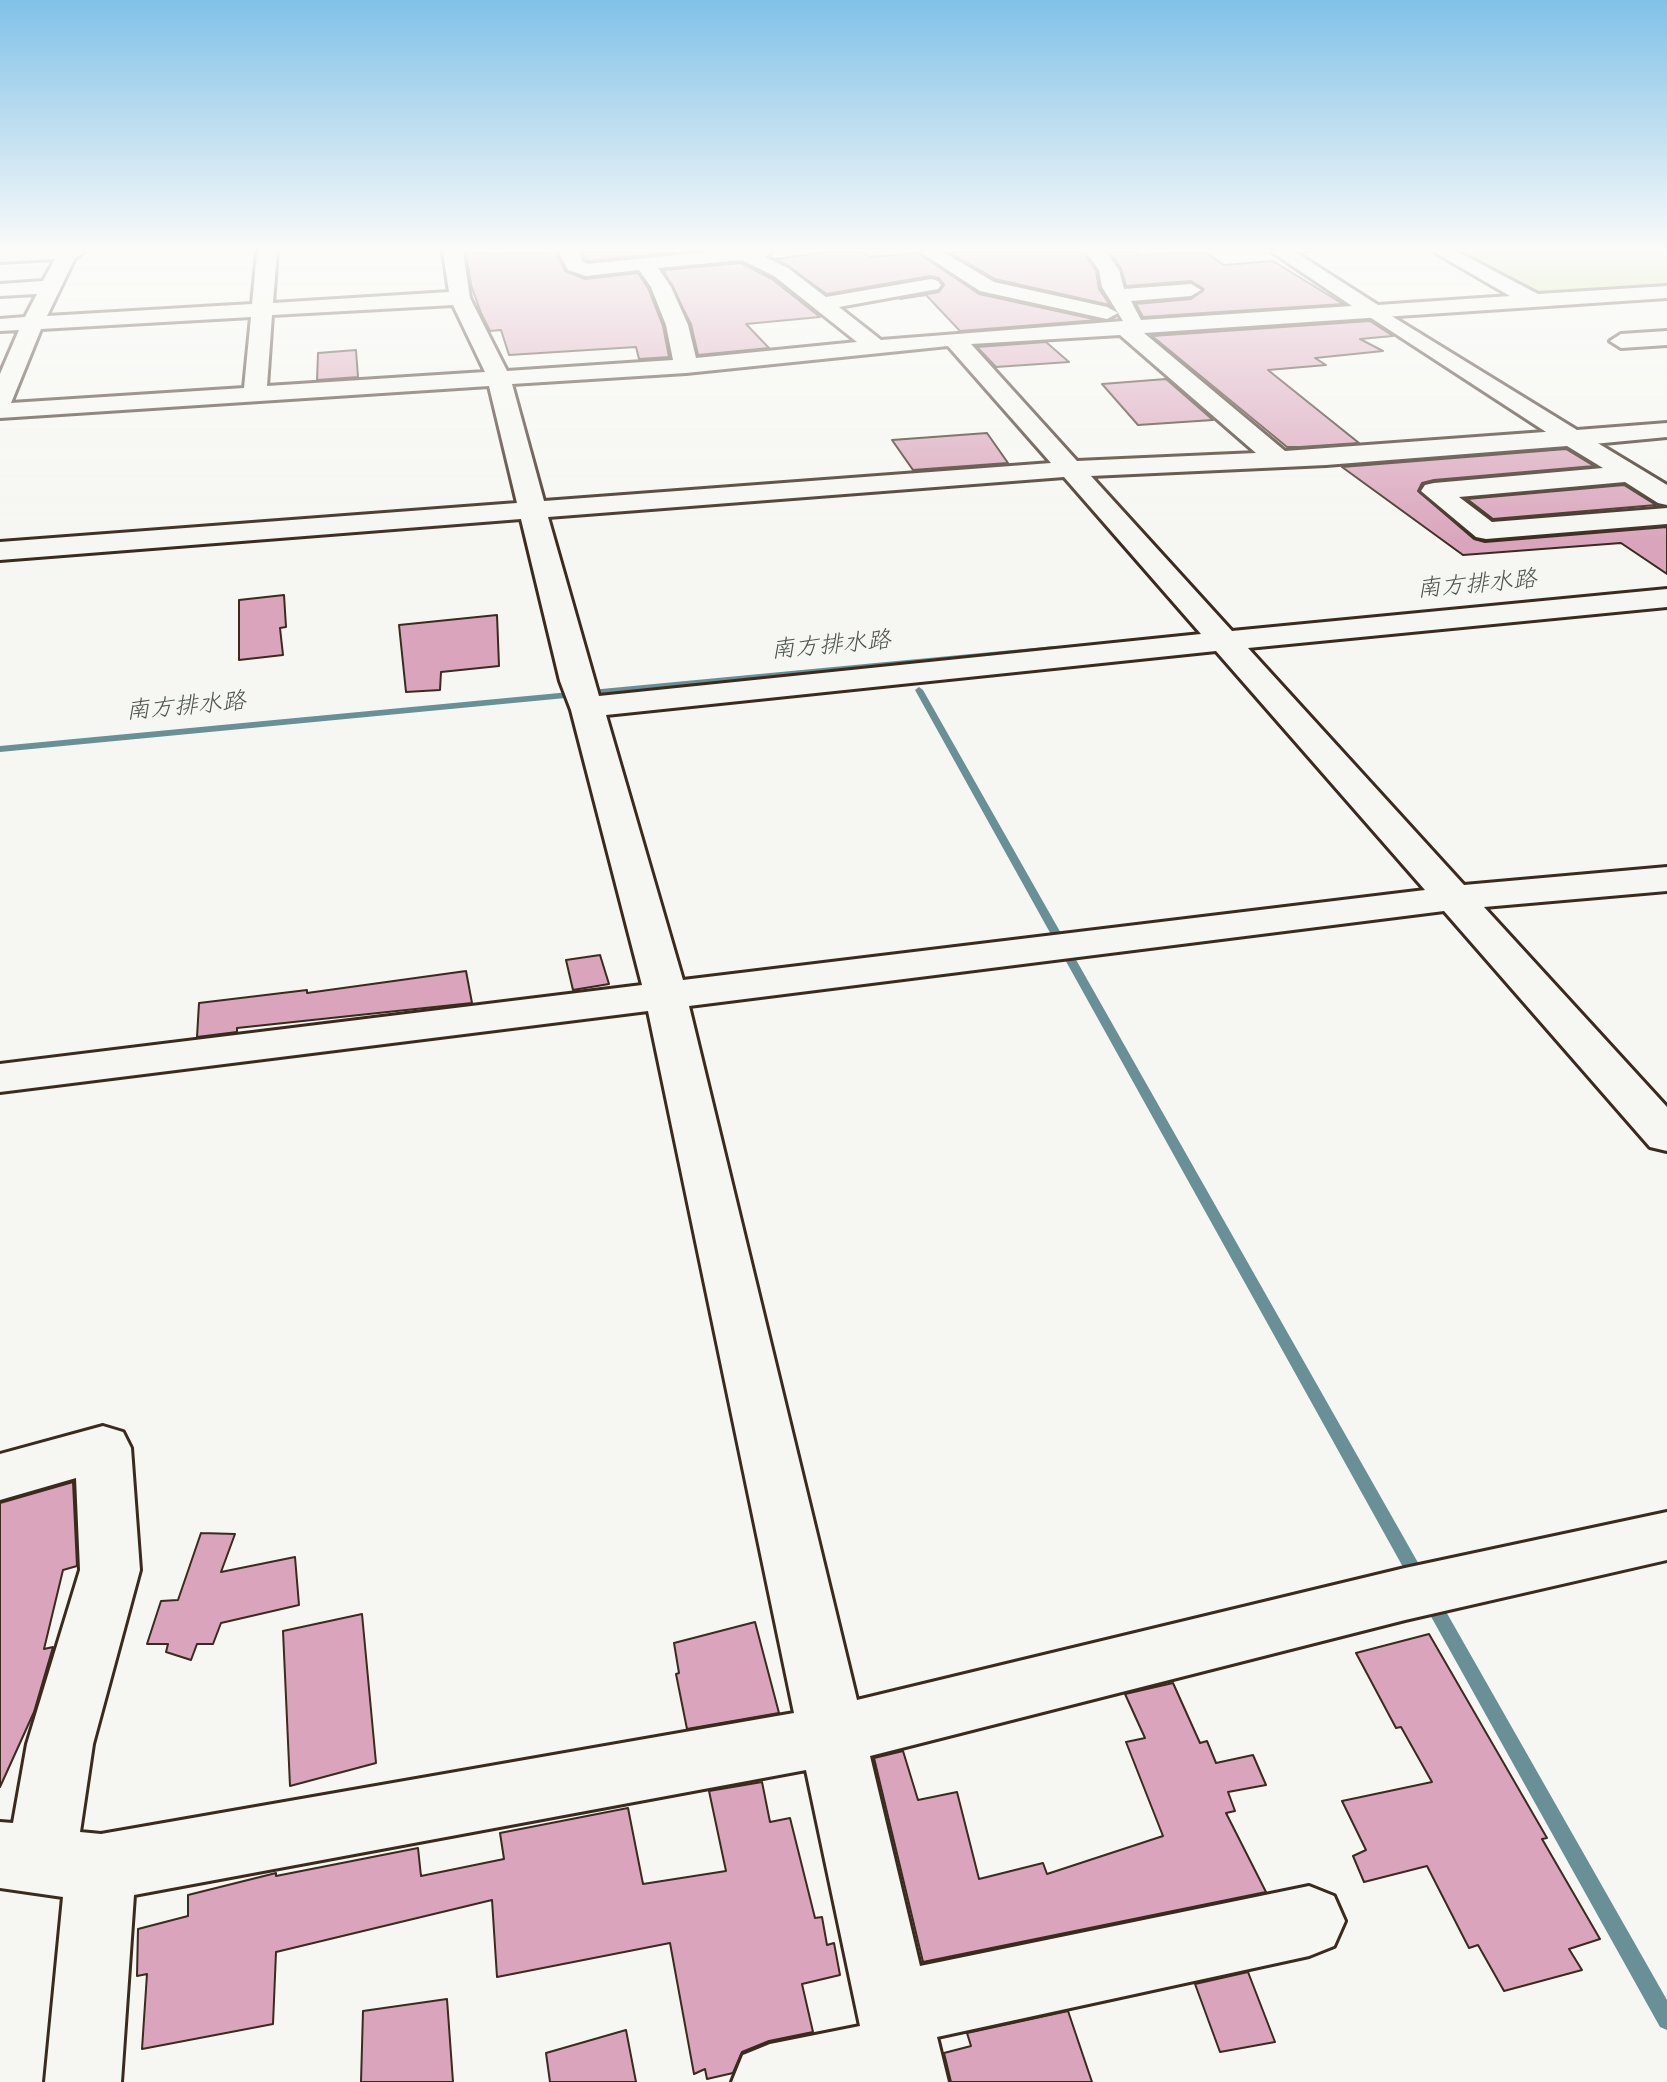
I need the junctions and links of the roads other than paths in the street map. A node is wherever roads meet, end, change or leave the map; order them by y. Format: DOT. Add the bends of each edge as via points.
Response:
graph roads {
  1 [pos="22,349"];
  2 [pos="259,349"];
  3 [pos="485,349"];
  4 [pos="682,349"];
  5 [pos="855,349"];
  6 [pos="963,349"];
  7 [pos="1159,349"];
  8 [pos="1433,349"];
  9 [pos="686,366"];
  10 [pos="499,378"];
  11 [pos="255,394"];
  12 [pos="0,402"];
  13 [pos="0,411"];
  14 [pos="1667,430"];
  15 [pos="1572,438"];
  16 [pos="944,449"];
  17 [pos="1279,459"];
  18 [pos="1071,469"];
  19 [pos="1630,474"];
  20 [pos="965,477"];
  21 [pos="816,489"];
  22 [pos="1667,497"];
  23 [pos="535,511"];
  24 [pos="827,514"];
  25 [pos="1667,516"];
  26 [pos="0,551"];
  27 [pos="1667,598"];
  28 [pos="1220,635"];
  29 [pos="583,699"];
  30 [pos="1667,879"];
  31 [pos="1453,898"];
  32 [pos="666,997"];
  33 [pos="0,1078"];
  34 [pos="1667,1136"];
  35 [pos="0,1477"];
  36 [pos="1667,1536"];
  37 [pos="831,1736"];
  38 [pos="47,1861"];
  39 [pos="1309,1921"];
  40 [pos="902,2049"];
  41 [pos="83,2082"];
  42 [pos="770,2082"];
  1 -- 12 [label="street"];
  2 -- 11 [label="street"];
  3 -- 10 [label="street"];
  4 -- 9 [label="street"];
  5 -- 9 [label="street"];
  6 -- 18 [label="street"];
  7 -- 17 [label="street"];
  8 -- 15 [label="street"];
  9 -- 10 [label="street"];
  10 -- 11 [label="street"];
  10 -- 23 [label="street"];
  11 -- 13 [label="street"];
  14 -- 15 [label="street"];
  15 -- 17 [label="street"];
  15 -- 19 [label="street"];
  16 -- 20 [label="street"];
  17 -- 18 [label="street"];
  18 -- 20 [label="street"];
  18 -- 28 [label="street"];
  19 -- 22 [label="street"];
  19 -- 25 [label="street" via="1434,491 1486,531"];
  20 -- 21 [label="street"];
  21 -- 23 [label="street"];
  21 -- 24 [label="street"];
  23 -- 26 [label="street"];
  23 -- 29 [label="street"];
  27 -- 28 [label="street"];
  28 -- 29 [label="street"];
  28 -- 31 [label="street"];
  29 -- 32 [label="street"];
  30 -- 31 [label="street"];
  31 -- 32 [label="street"];
  31 -- 34 [label="street"];
  32 -- 33 [label="street"];
  32 -- 37 [label="street"];
  35 -- 38 [label="street" via="103,1448 110,1570 60,1744"];
  36 -- 37 [label="street"];
  37 -- 38 [label="street"];
  37 -- 40 [label="street"];
  38 -- 41 [label="street"];
  39 -- 40 [label="street"];
  40 -- 42 [label="street"];
}
